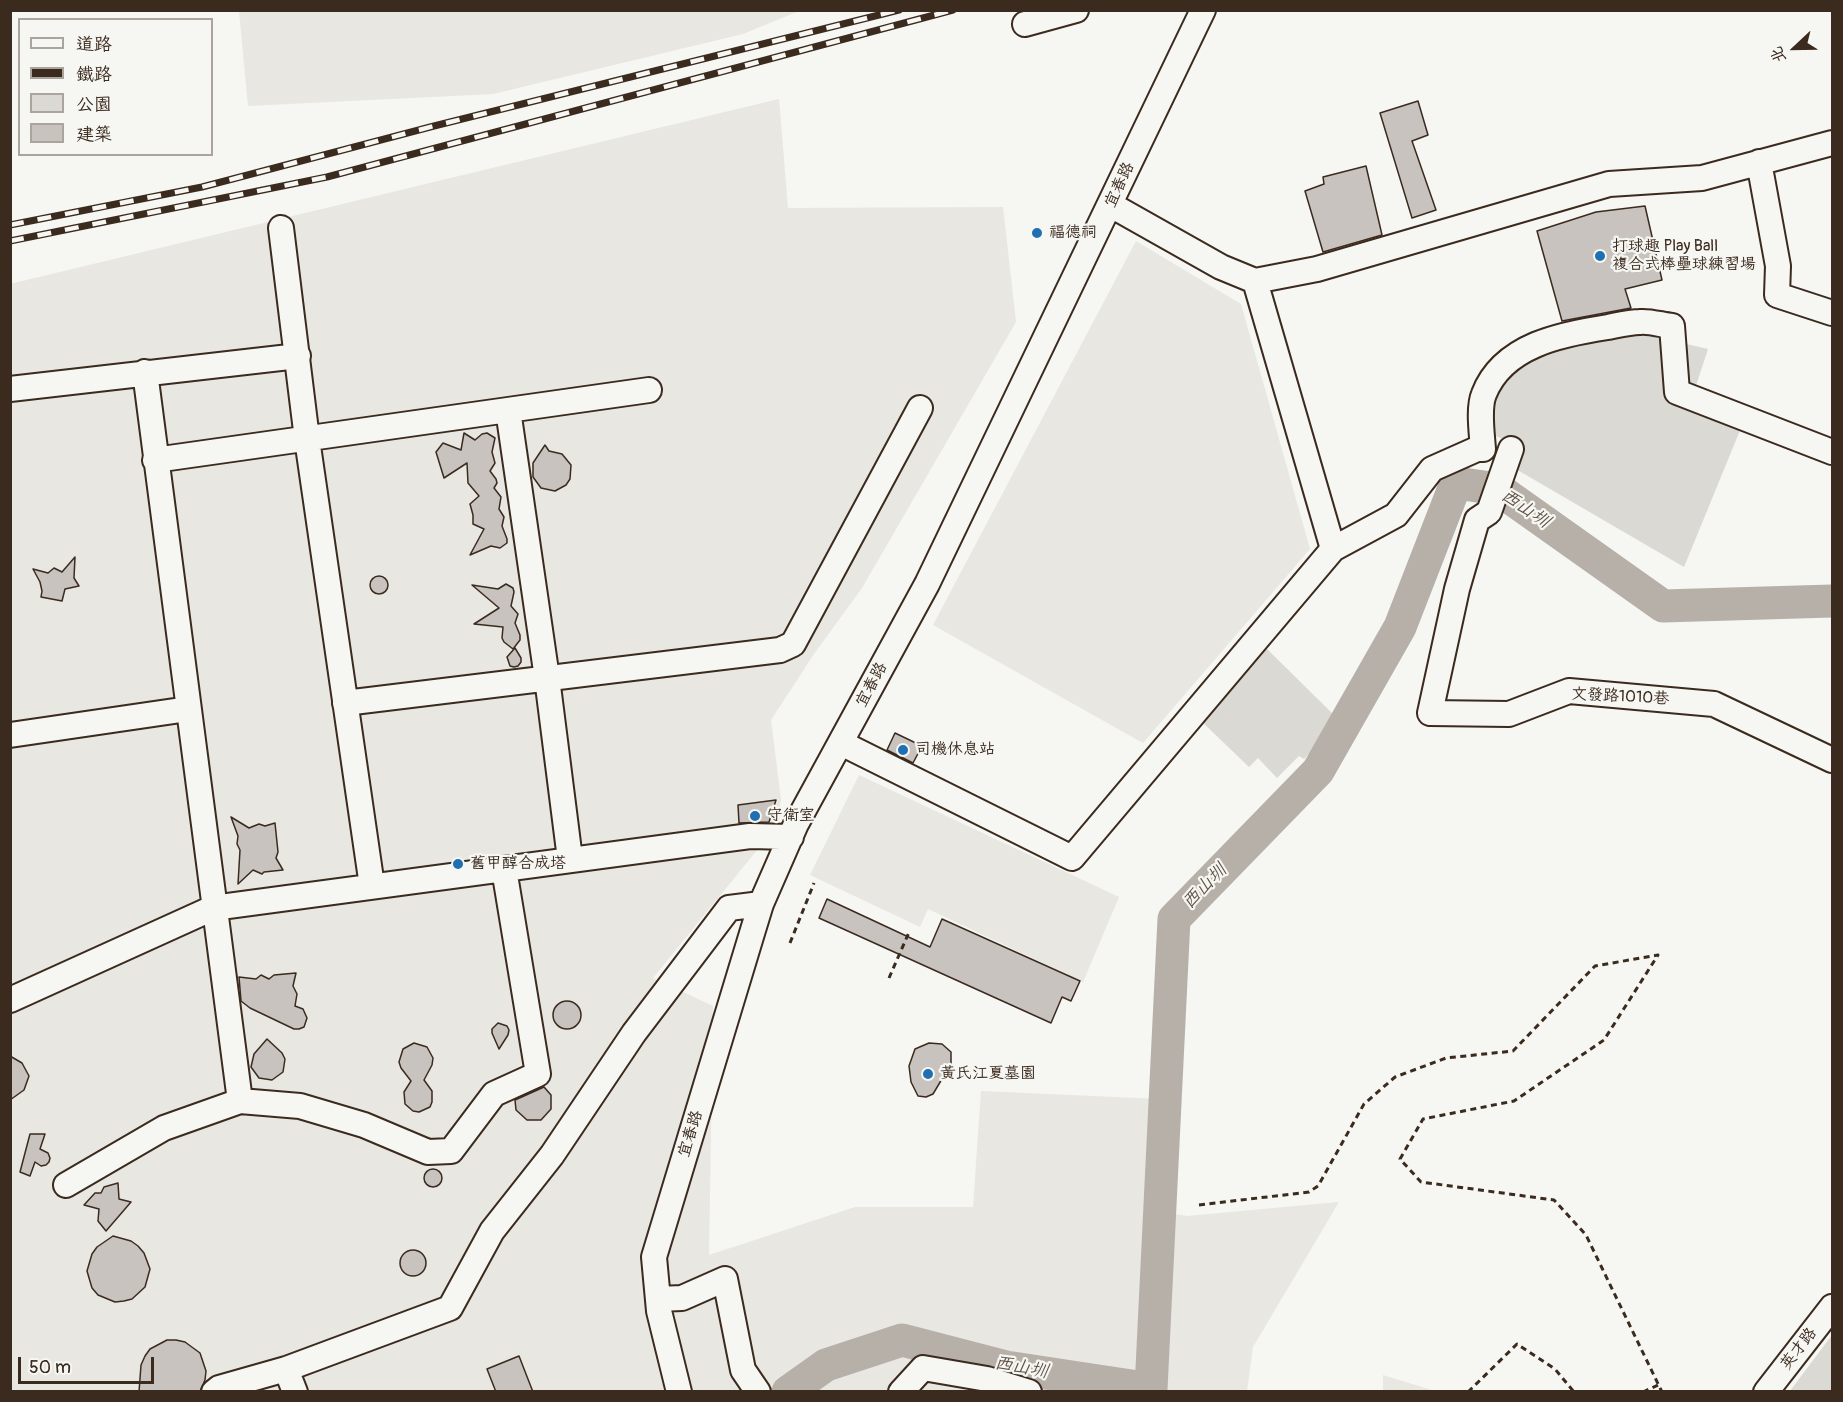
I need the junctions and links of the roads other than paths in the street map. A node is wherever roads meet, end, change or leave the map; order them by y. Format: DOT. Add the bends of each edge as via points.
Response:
graph roads {
  1 [pos="1076,10"];
  2 [pos="1203,10"];
  3 [pos="1025,24"];
  4 [pos="1833,143"];
  5 [pos="1759,162"];
  6 [pos="1111,205"];
  7 [pos="282,228"];
  8 [pos="1255,281"];
  9 [pos="1833,313"];
  10 [pos="298,356"];
  11 [pos="145,372"];
  12 [pos="10,389"];
  13 [pos="649,390"];
  14 [pos="920,408"];
  15 [pos="508,410"];
  16 [pos="307,439"];
  17 [pos="1511,449"];
  18 [pos="1833,452"];
  19 [pos="155,460"];
  20 [pos="1333,549"];
  21 [pos="547,678"];
  22 [pos="345,703"];
  23 [pos="188,709"];
  24 [pos="10,735"];
  25 [pos="842,742"];
  26 [pos="1833,760"];
  27 [pos="791,837"];
  28 [pos="570,859"];
  29 [pos="504,869"];
  30 [pos="372,886"];
  31 [pos="761,904"];
  32 [pos="213,908"];
  33 [pos="10,1000"];
  34 [pos="240,1101"];
  35 [pos="66,1185"];
  36 [pos="658,1299"];
  37 [pos="1833,1307"];
  38 [pos="286,1369"];
  39 [pos="214,1392"];
  40 [pos="295,1392"];
  41 [pos="679,1392"];
  42 [pos="758,1392"];
  43 [pos="901,1392"];
  44 [pos="1029,1392"];
  45 [pos="1766,1392"];
  1 -- 3 [label="street"];
  2 -- 6 [label="street, 宜春路"];
  4 -- 5 [label="street"];
  5 -- 8 [label="street" via="1702,178 1610,184 1317,269"];
  5 -- 9 [label="street" via="1778,266 1777,295"];
  6 -- 8 [label="street" via="1221,267"];
  6 -- 25 [label="street, 宜春路" via="927,584"];
  7 -- 10 [label="street"];
  8 -- 20 [label="street"];
  10 -- 11 [label="street"];
  10 -- 16 [label="street"];
  11 -- 12 [label="street"];
  11 -- 19 [label="street"];
  13 -- 15 [label="street"];
  14 -- 21 [label="street" via="793,644 780,650"];
  15 -- 16 [label="street"];
  15 -- 21 [label="street"];
  16 -- 19 [label="street"];
  16 -- 22 [label="street"];
  17 -- 26 [label="street, 文發路1010巷" via="1489,512 1477,520 1457,589 1430,713 1509,714 1569,691 1714,704"];
  18 -- 20 [label="street" via="1677,392 1672,326 1641,322 1582,331 1548,340 1515,356 1495,373 1483,396 1483,449 1432,469 1396,515"];
  19 -- 23 [label="street"];
  20 -- 25 [label="street" via="1072,858"];
  21 -- 22 [label="street"];
  21 -- 28 [label="street"];
  22 -- 30 [label="street"];
  23 -- 24 [label="street"];
  23 -- 32 [label="street"];
  25 -- 27 [label="street, 宜春路"];
  27 -- 28 [label="street" via="750,836"];
  27 -- 31 [label="street, 宜春路"];
  28 -- 29 [label="street"];
  29 -- 30 [label="street"];
  29 -- 34 [label="street" via="538,1074 494,1094 452,1151 428,1152 364,1125 300,1106"];
  30 -- 32 [label="street"];
  31 -- 36 [label="street, 宜春路" via="654,1257"];
  31 -- 38 [label="street" via="729,908 703,940 634,1033 552,1155 492,1231 450,1308"];
  32 -- 33 [label="street"];
  32 -- 34 [label="street"];
  34 -- 35 [label="street" via="164,1128"];
  36 -- 41 [label="street, 宜春路"];
  36 -- 42 [label="street" via="682,1298 725,1279 743,1370"];
  37 -- 45 [label="street, 英才路"];
  38 -- 39 [label="street"];
  38 -- 40 [label="street"];
  43 -- 44 [label="street" via="923,1368 987,1379"];
}
